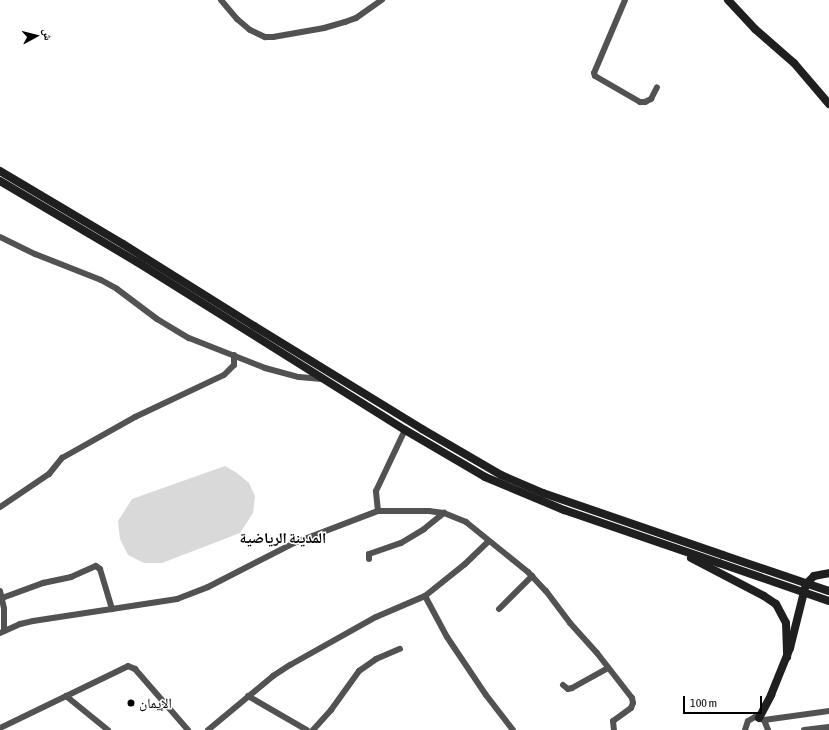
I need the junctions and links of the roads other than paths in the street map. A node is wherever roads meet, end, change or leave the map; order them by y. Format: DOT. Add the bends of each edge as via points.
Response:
graph roads {
  1 [pos="221,0"];
  2 [pos="382,0"];
  3 [pos="625,0"];
  4 [pos="728,0"];
  5 [pos="657,86"];
  6 [pos="829,104"];
  7 [pos="0,171"];
  8 [pos="0,181"];
  9 [pos="0,237"];
  10 [pos="234,355"];
  11 [pos="322,379"];
  12 [pos="404,430"];
  13 [pos="0,507"];
  14 [pos="378,511"];
  15 [pos="444,513"];
  16 [pos="488,542"];
  17 [pos="663,544"];
  18 [pos="369,559"];
  19 [pos="721,559"];
  20 [pos="829,573"];
  21 [pos="532,576"];
  22 [pos="0,591"];
  23 [pos="829,591"];
  24 [pos="425,596"];
  25 [pos="2,598"];
  26 [pos="829,601"];
  27 [pos="112,609"];
  28 [pos="500,609"];
  29 [pos="2,632"];
  30 [pos="400,649"];
  31 [pos="787,657"];
  32 [pos="608,668"];
  33 [pos="563,685"];
  34 [pos="66,696"];
  35 [pos="248,696"];
  36 [pos="829,711"];
  37 [pos="762,719"];
  38 [pos="829,726"];
  39 [pos="0,728"];
  40 [pos="298,728"];
  41 [pos="108,730"];
  42 [pos="188,730"];
  43 [pos="208,730"];
  44 [pos="307,730"];
  45 [pos="313,730"];
  46 [pos="513,730"];
  47 [pos="614,730"];
  48 [pos="745,730"];
  49 [pos="768,730"];
  50 [pos="804,730"];
  1 -- 2 [label="street" via="250,30 265,37 324,28 345,22 366,12"];
  3 -- 5 [label="street" via="594,76 640,102 651,99"];
  4 -- 6 [label="main road" via="755,29 794,63"];
  7 -- 19 [label="main road" via="501,475"];
  8 -- 11 [label="main road" via="137,262"];
  9 -- 10 [label="street" via="40,257 101,280 178,333"];
  10 -- 11 [label="street" via="284,374"];
  10 -- 13 [label="street" via="234,365 224,375 135,417 62,458 49,474"];
  11 -- 12 [label="main road"];
  12 -- 14 [label="street" via="376,491"];
  12 -- 17 [label="main road" via="500,485"];
  14 -- 15 [label="street" via="419,510"];
  14 -- 27 [label="street" via="273,552 197,592 164,601"];
  15 -- 16 [label="street" via="466,522"];
  15 -- 18 [label="street" via="402,543 369,554"];
  16 -- 21 [label="street"];
  16 -- 24 [label="street"];
  17 -- 19 [label="main road"];
  17 -- 31 [label="main road" via="776,604 786,623"];
  19 -- 23 [label="main road, bridge"];
  19 -- 26 [label="main road, bridge"];
  20 -- 31 [label="main road" via="814,576 806,584"];
  21 -- 28 [label="street"];
  21 -- 32 [label="street"];
  22 -- 25 [label="street"];
  24 -- 35 [label="street" via="376,617 325,644 273,676"];
  24 -- 46 [label="street" via="446,637"];
  25 -- 27 [label="street" via="96,566 100,569"];
  25 -- 29 [label="street" via="5,615"];
  27 -- 29 [label="street" via="33,621"];
  30 -- 45 [label="street" via="376,659 359,671"];
  31 -- 37 [label="main road"];
  32 -- 33 [label="street" via="572,688 568,689"];
  32 -- 47 [label="street" via="634,703 614,720"];
  34 -- 39 [label="street"];
  34 -- 41 [label="street"];
  34 -- 42 [label="street" via="125,666 131,666"];
  35 -- 40 [label="street"];
  35 -- 43 [label="street"];
  36 -- 37 [label="street"];
  37 -- 48 [label="street" via="755,717 748,721"];
  37 -- 49 [label="street"];
  38 -- 50 [label="street"];
  40 -- 44 [label="street"];
}
